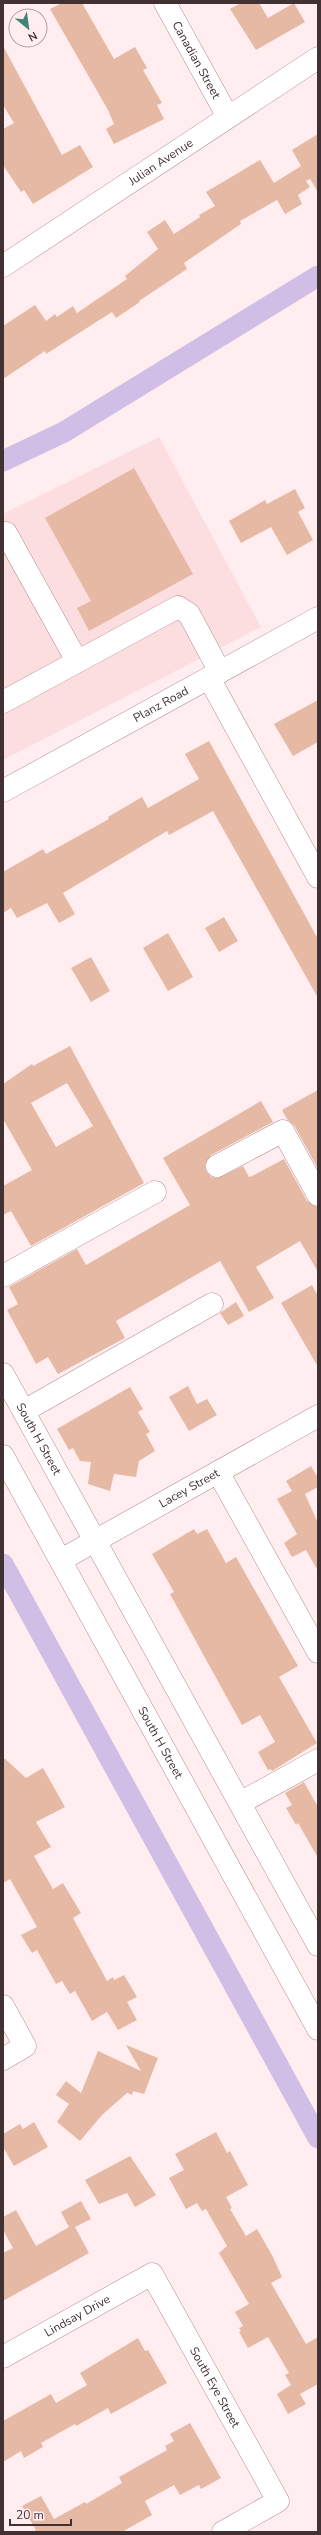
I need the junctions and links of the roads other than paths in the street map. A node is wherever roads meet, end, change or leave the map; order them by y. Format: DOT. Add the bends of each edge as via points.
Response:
graph roads {
  1 [pos="165,3"];
  2 [pos="318,58"];
  3 [pos="228,117"];
  4 [pos="3,266"];
  5 [pos="3,535"];
  6 [pos="318,618"];
  7 [pos="77,661"];
  8 [pos="215,675"];
  9 [pos="3,702"];
  10 [pos="3,791"];
  11 [pos="318,877"];
  12 [pos="217,1166"];
  13 [pos="155,1192"];
  14 [pos="318,1195"];
  15 [pos="3,1276"];
  16 [pos="212,1304"];
  17 [pos="3,1374"];
  18 [pos="24,1411"];
  19 [pos="318,1416"];
  20 [pos="3,1456"];
  21 [pos="218,1472"];
  22 [pos="96,1540"];
  23 [pos="61,1560"];
  24 [pos="318,1652"];
  25 [pos="318,1760"];
  26 [pos="240,1803"];
  27 [pos="318,1945"];
  28 [pos="3,2006"];
  29 [pos="318,2029"];
  30 [pos="3,2059"];
  31 [pos="152,2274"];
  32 [pos="3,2356"];
  33 [pos="223,2532"];
  1 -- 3 [label="street, Canadian Street"];
  2 -- 3 [label="street, Julian Avenue"];
  3 -- 4 [label="street, Julian Avenue"];
  5 -- 7 [label="street" via="6,534"];
  6 -- 8 [label="street, Planz Road"];
  7 -- 8 [label="street" via="178,606 189,614"];
  7 -- 9 [label="street"];
  8 -- 10 [label="street, Planz Road"];
  8 -- 11 [label="street"];
  12 -- 14 [label="street" via="283,1131"];
  13 -- 15 [label="street"];
  16 -- 18 [label="street"];
  17 -- 18 [label="street, South H Street"];
  18 -- 22 [label="street, South H Street"];
  19 -- 21 [label="street, Lacey Street"];
  20 -- 23 [label="street, South H Street"];
  21 -- 22 [label="street, Lacey Street"];
  21 -- 24 [label="street"];
  22 -- 23 [label="street, Lacey Street"];
  22 -- 26 [label="street, South H Street"];
  23 -- 29 [label="street, South H Street"];
  25 -- 26 [label="street"];
  26 -- 27 [label="street, South H Street"];
  28 -- 30 [label="street" via="25,2046"];
  31 -- 32 [label="street, Lindsay Drive"];
  31 -- 33 [label="street, South Eye Street" via="278,2501"];
}
